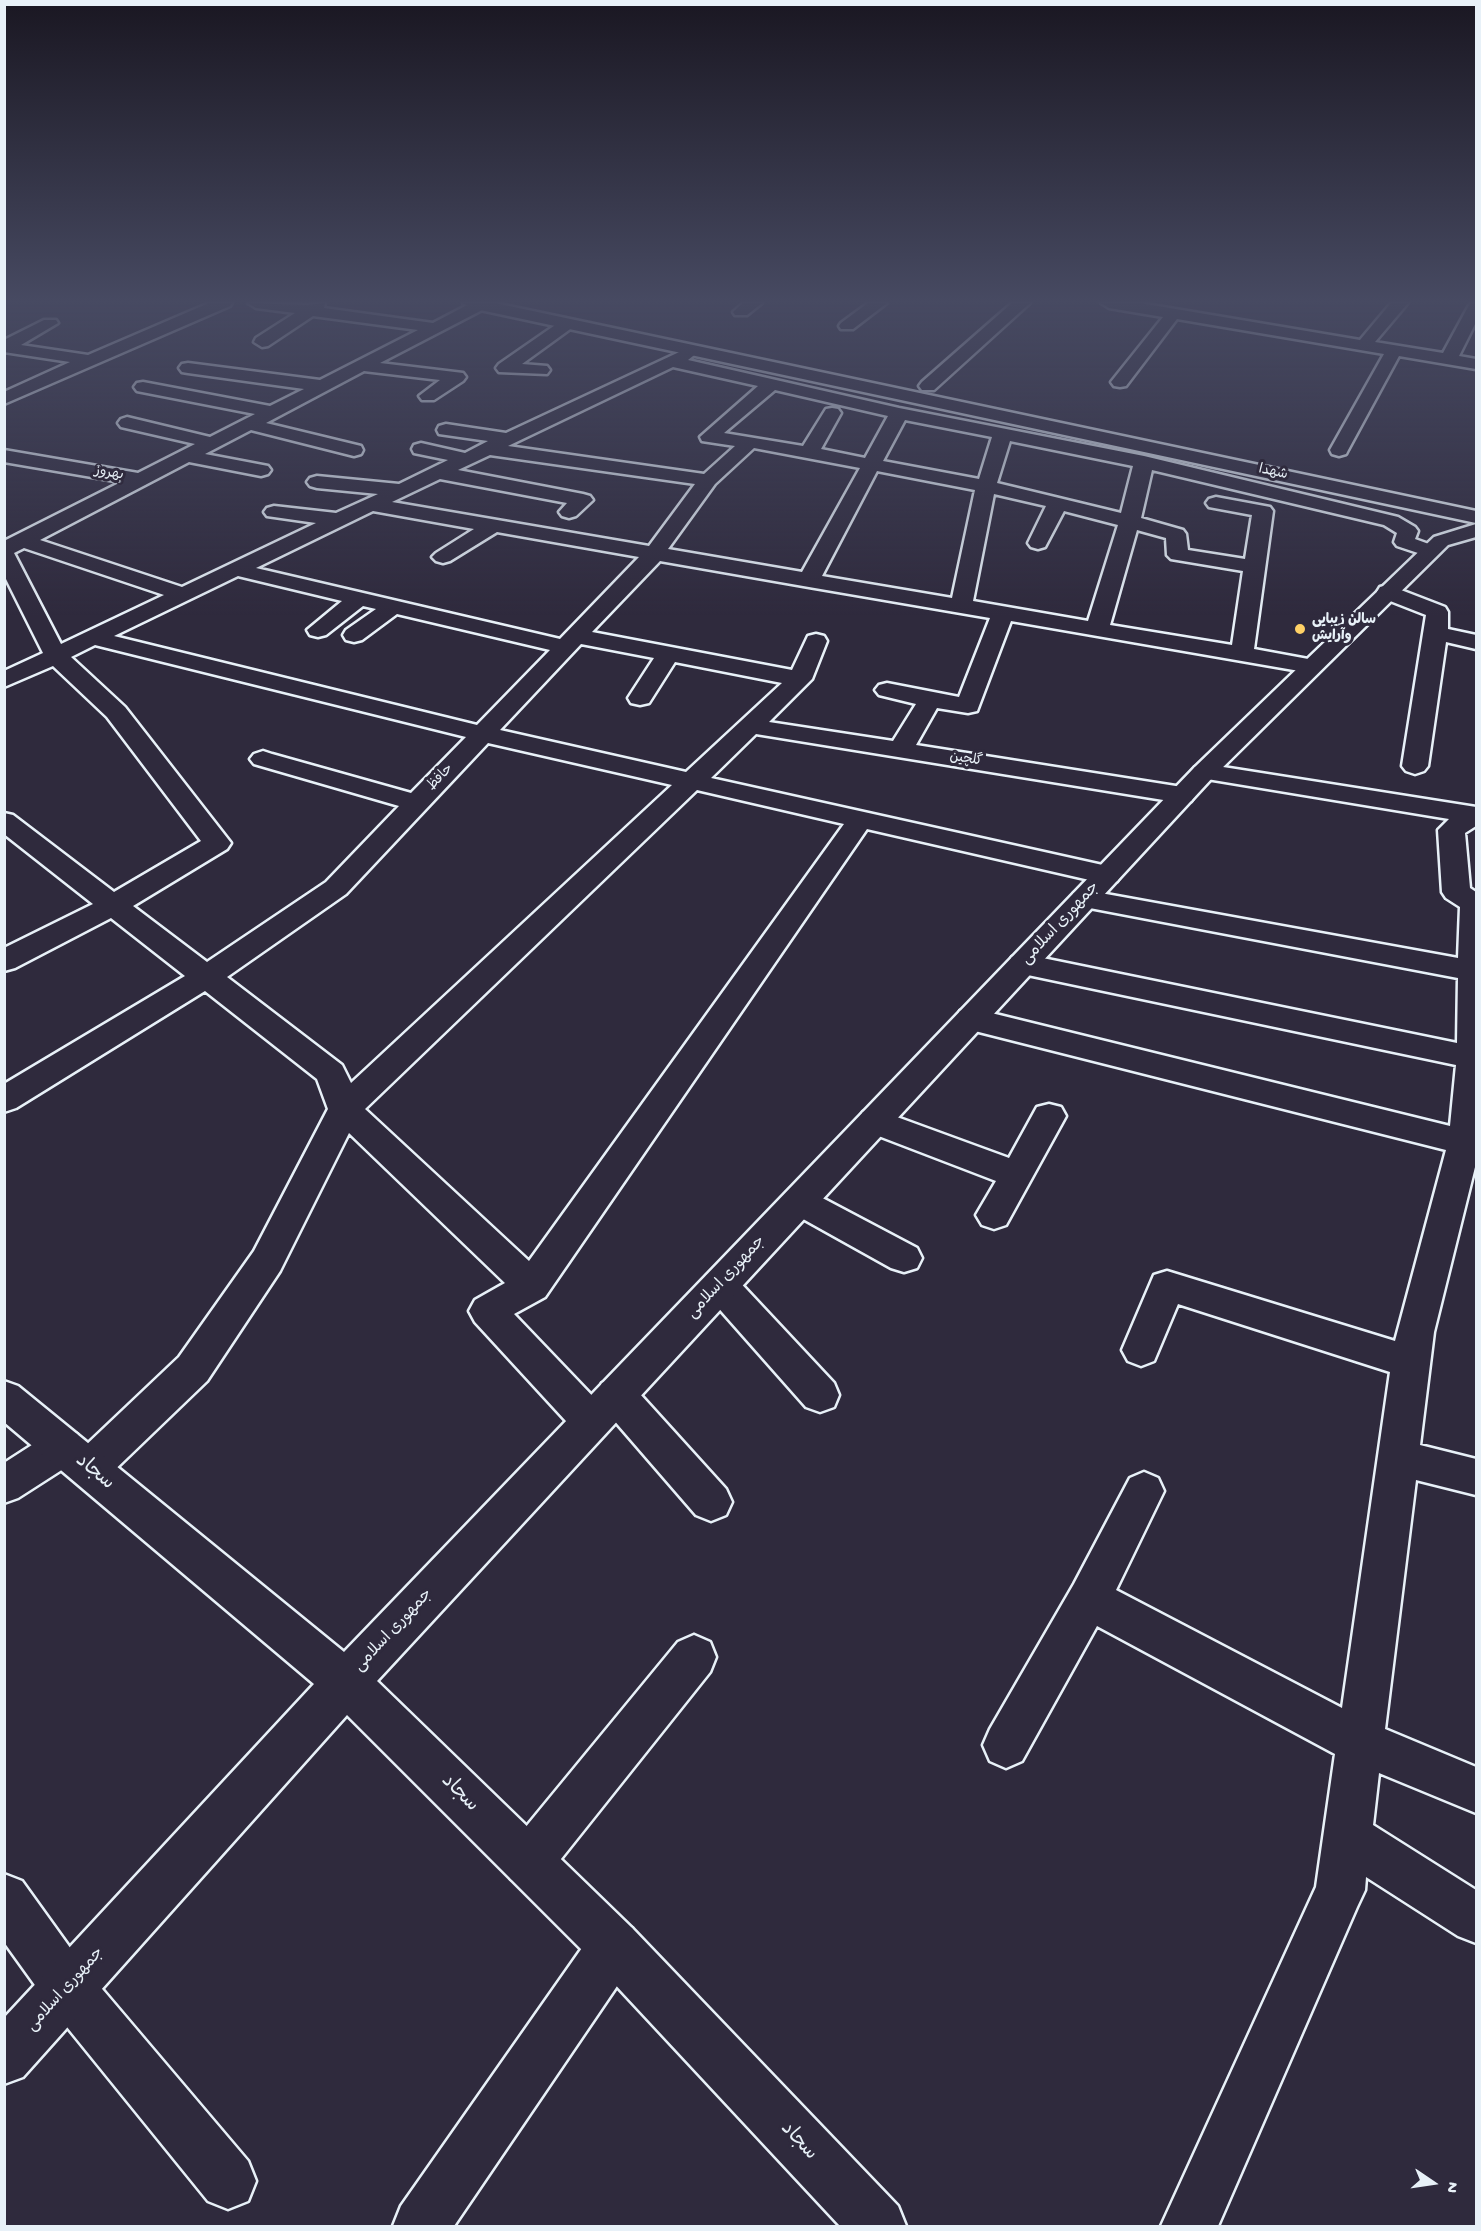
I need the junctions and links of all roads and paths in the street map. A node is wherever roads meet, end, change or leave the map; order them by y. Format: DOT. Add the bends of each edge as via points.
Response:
graph roads {
  1 [pos="248,407"];
  2 [pos="283,407"];
  3 [pos="576,407"];
  4 [pos="744,407"];
  5 [pos="874,407"];
  6 [pos="994,407"];
  7 [pos="1003,407"];
  8 [pos="1363,407"];
  9 [pos="273,412"];
  10 [pos="1020,412"];
  11 [pos="832,413"];
  12 [pos="899,413"];
  13 [pos="127,423"];
  14 [pos="249,424"];
  15 [pos="446,430"];
  16 [pos="1002,435"];
  17 [pos="511,439"];
  18 [pos="750,442"];
  19 [pos="213,443"];
  20 [pos="420,449"];
  21 [pos="488,449"];
  22 [pos="354,450"];
  23 [pos="1340,450"];
  24 [pos="809,453"];
  25 [pos="4,456"];
  26 [pos="187,456"];
  27 [pos="468,459"];
  28 [pos="1144,462"];
  29 [pos="871,465"];
  30 [pos="261,470"];
  31 [pos="440,473"];
  32 [pos="142,480"];
  33 [pos="708,480"];
  34 [pos="317,482"];
  35 [pos="986,486"];
  36 [pos="404,490"];
  37 [pos="1476,500"];
  38 [pos="1409,502"];
  39 [pos="1058,503"];
  40 [pos="1216,503"];
  41 [pos="373,505"];
  42 [pos="274,512"];
  43 [pos="569,512"];
  44 [pos="1476,517"];
  45 [pos="341,520"];
  46 [pos="1130,520"];
  47 [pos="493,526"];
  48 [pos="1476,530"];
  49 [pos="1038,543"];
  50 [pos="1435,546"];
  51 [pos="11,548"];
  52 [pos="655,553"];
  53 [pos="442,557"];
  54 [pos="1256,567"];
  55 [pos="239,570"];
  56 [pos="809,580"];
  57 [pos="1388,592"];
  58 [pos="185,595"];
  59 [pos="359,598"];
  60 [pos="394,606"];
  61 [pos="961,606"];
  62 [pos="1003,613"];
  63 [pos="1097,629"];
  64 [pos="318,630"];
  65 [pos="1436,633"];
  66 [pos="354,635"];
  67 [pos="94,638"];
  68 [pos="571,641"];
  69 [pos="816,641"];
  70 [pos="1476,642"];
  71 [pos="668,654"];
  72 [pos="1242,654"];
  73 [pos="56,656"];
  74 [pos="1311,666"];
  75 [pos="800,679"];
  76 [pos="4,680"];
  77 [pos="887,690"];
  78 [pos="640,698"];
  79 [pos="930,700"];
  80 [pos="750,726"];
  81 [pos="483,734"];
  82 [pos="900,750"];
  83 [pos="263,759"];
  84 [pos="691,781"];
  85 [pos="1193,784"];
  86 [pos="417,803"];
  87 [pos="1408,804"];
  88 [pos="1475,816"];
  89 [pos="861,819"];
  90 [pos="4,821"];
  91 [pos="1095,887"];
  92 [pos="113,905"];
  93 [pos="1475,914"];
  94 [pos="4,961"];
  95 [pos="1023,964"];
  96 [pos="206,976"];
  97 [pos="1475,994"];
  98 [pos="971,1019"];
  99 [pos="1473,1057"];
  100 [pos="4,1100"];
  101 [pos="344,1109"];
  102 [pos="1049,1116"];
  103 [pos="875,1121"];
  104 [pos="1471,1143"];
  105 [pos="1017,1175"];
  106 [pos="799,1201"];
  107 [pos="994,1215"];
  108 [pos="904,1258"];
  109 [pos="720,1285"];
  110 [pos="532,1286"];
  111 [pos="1141,1350"];
  112 [pos="1411,1362"];
  113 [pos="820,1395"];
  114 [pos="4,1398"];
  115 [pos="604,1408"];
  116 [pos="76,1457"];
  117 [pos="1398,1457"];
  118 [pos="1476,1477"];
  119 [pos="4,1485"];
  120 [pos="1144,1491"];
  121 [pos="711,1502"];
  122 [pos="1089,1599"];
  123 [pos="694,1657"];
  124 [pos="346,1682"];
  125 [pos="1360,1742"];
  126 [pos="1006,1745"];
  127 [pos="1476,1790"];
  128 [pos="1347,1837"];
  129 [pos="528,1862"];
  130 [pos="4,1899"];
  131 [pos="1476,1918"];
  132 [pos="614,1946"];
  133 [pos="68,1988"];
  134 [pos="4,2058"];
  135 [pos="228,2181"];
  136 [pos="421,2226"];
  137 [pos="878,2226"];
  138 [pos="1189,2226"];
  1 -- 9 [label="street"];
  2 -- 9 [label="street"];
  3 -- 17 [label="street"];
  4 -- 18 [label="street" via="709,437"];
  5 -- 12 [label="street"];
  6 -- 10 [label="street, شهدا"];
  7 -- 10 [label="street, شهدا"];
  8 -- 23 [label="street"];
  9 -- 14 [label="street"];
  10 -- 37 [label="street, شهدا"];
  10 -- 38 [label="street, شهدا"];
  11 -- 24 [label="street"];
  12 -- 16 [label="street"];
  12 -- 29 [label="street"];
  13 -- 19 [label="street"];
  14 -- 19 [label="street"];
  14 -- 22 [label="street"];
  15 -- 17 [label="street"];
  16 -- 28 [label="street"];
  16 -- 35 [label="street"];
  17 -- 21 [label="street"];
  18 -- 24 [label="street"];
  18 -- 33 [label="street, حافظ"];
  19 -- 26 [label="street"];
  20 -- 27 [label="street"];
  21 -- 27 [label="street"];
  21 -- 33 [label="street"];
  24 -- 29 [label="street"];
  25 -- 32 [label="street, بهروز"];
  26 -- 30 [label="street"];
  26 -- 32 [label="street"];
  27 -- 31 [label="street"];
  28 -- 46 [label="street"];
  28 -- 50 [label="street" via="1391,521 1408,531 1404,542"];
  29 -- 35 [label="street"];
  29 -- 56 [label="street"];
  31 -- 36 [label="street"];
  31 -- 43 [label="street" via="583,500"];
  32 -- 51 [label="street"];
  33 -- 52 [label="street, حافظ"];
  34 -- 36 [label="street"];
  35 -- 39 [label="street"];
  35 -- 61 [label="street"];
  36 -- 41 [label="street"];
  38 -- 44 [label="street, شهدا"];
  38 -- 50 [label="street" via="1443,528"];
  39 -- 46 [label="street"];
  39 -- 49 [label="street"];
  40 -- 54 [label="street" via="1263,511"];
  41 -- 45 [label="street"];
  41 -- 47 [label="street"];
  42 -- 45 [label="street"];
  45 -- 55 [label="street"];
  46 -- 54 [label="street" via="1176,534 1178,555"];
  46 -- 63 [label="street"];
  47 -- 52 [label="street"];
  47 -- 53 [label="street"];
  48 -- 50 [label="street, جمهوری اسلامی"];
  50 -- 57 [label="street, جمهوری اسلامی"];
  51 -- 58 [label="street"];
  51 -- 73 [label="street"];
  52 -- 56 [label="street"];
  52 -- 68 [label="street, حافظ"];
  54 -- 72 [label="street"];
  55 -- 58 [label="street"];
  55 -- 59 [label="street"];
  56 -- 61 [label="street"];
  57 -- 65 [label="street" via="1437,612"];
  57 -- 74 [label="street, جمهوری اسلامی"];
  58 -- 67 [label="street"];
  59 -- 60 [label="street"];
  59 -- 64 [label="street"];
  60 -- 66 [label="street"];
  60 -- 68 [label="street"];
  61 -- 62 [label="street"];
  62 -- 63 [label="street"];
  62 -- 79 [label="street" via="968,706"];
  63 -- 72 [label="street"];
  65 -- 70 [label="street"];
  65 -- 87 [label="street" via="1414,766 1423,779 1422,789 1420,798"];
  67 -- 73 [label="street"];
  67 -- 81 [label="street"];
  68 -- 71 [label="street"];
  68 -- 81 [label="street, حافظ"];
  69 -- 75 [label="street"];
  71 -- 75 [label="street"];
  71 -- 78 [label="street"];
  72 -- 74 [label="street"];
  73 -- 76 [label="street"];
  73 -- 92 [label="street" via="116,712 216,843"];
  74 -- 85 [label="street, جمهوری اسلامی"];
  75 -- 80 [label="street"];
  77 -- 79 [label="street"];
  79 -- 82 [label="street"];
  80 -- 82 [label="street, گلچین"];
  80 -- 84 [label="street"];
  81 -- 84 [label="street"];
  81 -- 86 [label="street, حافظ"];
  82 -- 85 [label="street, گلچین"];
  83 -- 86 [label="street"];
  84 -- 89 [label="street"];
  84 -- 101 [label="street"];
  85 -- 87 [label="street, گلچین"];
  85 -- 91 [label="street, جمهوری اسلامی"];
  86 -- 96 [label="street, حافظ" via="336,888"];
  87 -- 88 [label="street, گلچین"];
  88 -- 93 [label="street" via="1451,830 1456,892"];
  89 -- 91 [label="street"];
  89 -- 110 [label="street"];
  90 -- 92 [label="street"];
  91 -- 95 [label="street, جمهوری اسلامی"];
  91 -- 97 [label="street"];
  92 -- 94 [label="street"];
  92 -- 96 [label="street"];
  93 -- 97 [label="street"];
  95 -- 98 [label="street, جمهوری اسلامی"];
  95 -- 99 [label="street"];
  96 -- 100 [label="street, حافظ"];
  96 -- 101 [label="street" via="331,1073"];
  97 -- 99 [label="street"];
  98 -- 103 [label="street, جمهوری اسلامی"];
  98 -- 104 [label="street"];
  99 -- 104 [label="street"];
  101 -- 110 [label="street"];
  101 -- 116 [label="street" via="267,1261 193,1369"];
  102 -- 105 [label="street"];
  103 -- 105 [label="street"];
  103 -- 106 [label="street, جمهوری اسلامی"];
  104 -- 112 [label="street" via="1415,1332"];
  105 -- 107 [label="street"];
  106 -- 108 [label="street"];
  106 -- 109 [label="street, جمهوری اسلامی"];
  109 -- 113 [label="street"];
  109 -- 115 [label="street, جمهوری اسلامی"];
  110 -- 115 [label="street" via="488,1311"];
  111 -- 112 [label="street" via="1167,1286"];
  112 -- 117 [label="street"];
  114 -- 116 [label="street, سجاد"];
  115 -- 121 [label="street"];
  115 -- 124 [label="street, جمهوری اسلامی"];
  116 -- 119 [label="street"];
  116 -- 124 [label="street, سجاد"];
  117 -- 118 [label="street"];
  117 -- 125 [label="street"];
  120 -- 122 [label="street"];
  122 -- 125 [label="street"];
  122 -- 126 [label="street"];
  123 -- 129 [label="street"];
  124 -- 129 [label="street, سجاد"];
  124 -- 133 [label="street, جمهوری اسلامی"];
  125 -- 127 [label="street"];
  125 -- 128 [label="street"];
  128 -- 131 [label="street"];
  128 -- 138 [label="street" via="1340,1890"];
  129 -- 132 [label="street, سجاد"];
  130 -- 133 [label="street"];
  132 -- 136 [label="street"];
  132 -- 137 [label="street, سجاد"];
  133 -- 134 [label="street, جمهوری اسلامی"];
  133 -- 135 [label="street"];
}
